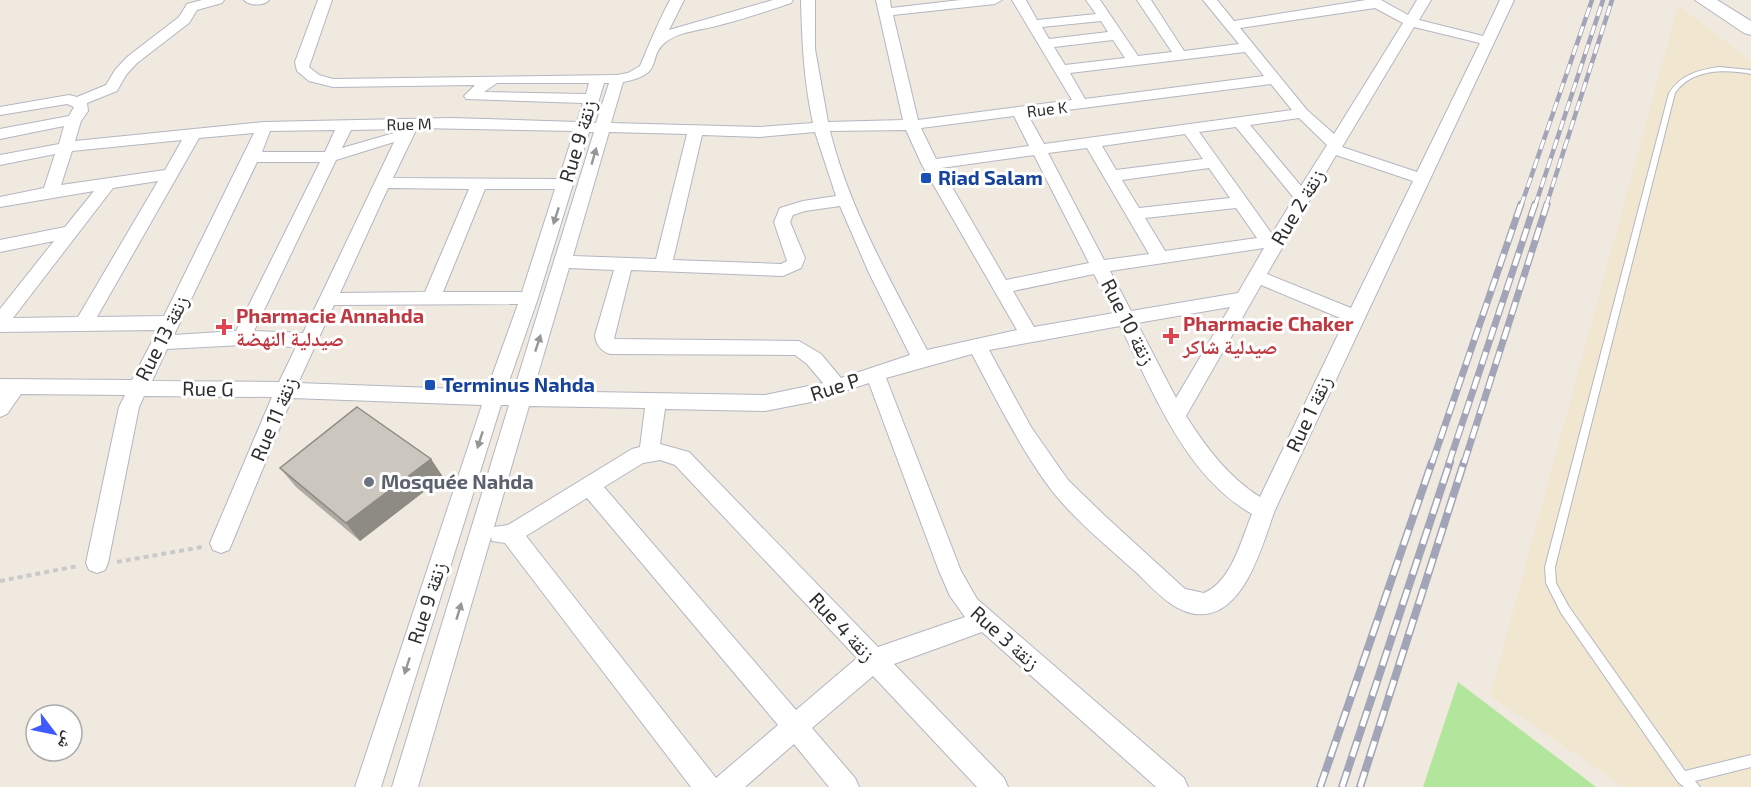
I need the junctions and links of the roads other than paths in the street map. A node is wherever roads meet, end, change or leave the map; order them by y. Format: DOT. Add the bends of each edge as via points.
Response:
graph roads {
  1 [pos="217,0"];
  2 [pos="251,0"];
  3 [pos="262,0"];
  4 [pos="325,0"];
  5 [pos="677,0"];
  6 [pos="786,0"];
  7 [pos="808,0"];
  8 [pos="995,0"];
  9 [pos="1018,0"];
  10 [pos="1092,0"];
  11 [pos="1144,0"];
  12 [pos="1211,0"];
  13 [pos="1216,0"];
  14 [pos="1425,0"];
  15 [pos="1507,0"];
  16 [pos="1704,0"];
  17 [pos="1731,0"];
  18 [pos="1375,2"];
  19 [pos="885,6"];
  20 [pos="1751,13"];
  21 [pos="1104,16"];
  22 [pos="1412,21"];
  23 [pos="1033,24"];
  24 [pos="1232,25"];
  25 [pos="1751,29"];
  26 [pos="1116,35"];
  27 [pos="660,39"];
  28 [pos="1488,41"];
  29 [pos="1045,44"];
  30 [pos="1250,47"];
  31 [pos="1181,56"];
  32 [pos="1134,61"];
  33 [pos="1060,70"];
  34 [pos="1751,72"];
  35 [pos="498,79"];
  36 [pos="607,79"];
  37 [pos="1275,79"];
  38 [pos="591,99"];
  39 [pos="78,102"];
  40 [pos="1082,105"];
  41 [pos="0,111"];
  42 [pos="1020,113"];
  43 [pos="1302,113"];
  44 [pos="74,120"];
  45 [pos="1239,121"];
  46 [pos="346,124"];
  47 [pos="912,125"];
  48 [pos="264,127"];
  49 [pos="582,128"];
  50 [pos="602,128"];
  51 [pos="820,128"];
  52 [pos="1189,128"];
  53 [pos="410,129"];
  54 [pos="696,130"];
  55 [pos="194,133"];
  56 [pos="0,134"];
  57 [pos="1091,141"];
  58 [pos="66,147"];
  59 [pos="1334,147"];
  60 [pos="1039,149"];
  61 [pos="252,157"];
  62 [pos="330,157"];
  63 [pos="0,160"];
  64 [pos="1212,163"];
  65 [pos="930,165"];
  66 [pos="171,174"];
  67 [pos="1112,176"];
  68 [pos="1422,179"];
  69 [pos="383,183"];
  70 [pos="479,183"];
  71 [pos="566,184"];
  72 [pos="107,185"];
  73 [pos="51,192"];
  74 [pos="1302,198"];
  75 [pos="845,200"];
  76 [pos="0,202"];
  77 [pos="1240,202"];
  78 [pos="1134,213"];
  79 [pos="70,232"];
  80 [pos="1272,243"];
  81 [pos="0,246"];
  82 [pos="1160,257"];
  83 [pos="564,262"];
  84 [pos="624,264"];
  85 [pos="663,265"];
  86 [pos="1099,267"];
  87 [pos="1257,277"];
  88 [pos="1001,287"];
  89 [pos="432,298"];
  90 [pos="529,298"];
  91 [pos="1245,298"];
  92 [pos="328,299"];
  93 [pos="1354,316"];
  94 [pos="1126,320"];
  95 [pos="170,323"];
  96 [pos="0,324"];
  97 [pos="83,325"];
  98 [pos="1029,335"];
  99 [pos="242,338"];
  100 [pos="309,340"];
  101 [pos="159,343"];
  102 [pos="977,345"];
  103 [pos="921,358"];
  104 [pos="875,373"];
  105 [pos="8,386"];
  106 [pos="136,387"];
  107 [pos="837,387"];
  108 [pos="285,390"];
  109 [pos="417,396"];
  110 [pos="494,397"];
  111 [pos="520,398"];
  112 [pos="656,400"];
  113 [pos="0,409"];
  114 [pos="1176,416"];
  115 [pos="649,453"];
  116 [pos="590,486"];
  117 [pos="1264,510"];
  118 [pos="482,533"];
  119 [pos="511,534"];
  120 [pos="221,543"];
  121 [pos="97,563"];
  122 [pos="983,621"];
  123 [pos="873,660"];
  124 [pos="796,729"];
  125 [pos="1751,761"];
  126 [pos="1682,778"];
  127 [pos="368,787"];
  128 [pos="405,787"];
  129 [pos="707,787"];
  130 [pos="725,787"];
  131 [pos="846,787"];
  132 [pos="995,787"];
  133 [pos="1175,787"];
  134 [pos="1694,787"];
  1 -- 39 [label="street" via="192,7 184,20 132,60 112,88"];
  2 -- 3 [label="street"];
  4 -- 35 [label="street" via="302,62 302,68 314,78 333,83"];
  5 -- 27 [label="street"];
  6 -- 27 [label="street"];
  7 -- 51 [label="street" via="806,18"];
  8 -- 19 [label="street"];
  9 -- 23 [label="street"];
  10 -- 21 [label="street"];
  11 -- 31 [label="street"];
  12 -- 13 [label="street"];
  12 -- 24 [label="street"];
  14 -- 22 [label="street, Rue 2 زنقة"];
  15 -- 28 [label="street, Rue 1 زنقة"];
  16 -- 25 [label="main road"];
  17 -- 20 [label="main road"];
  18 -- 22 [label="street"];
  18 -- 24 [label="street"];
  19 -- 47 [label="street"];
  21 -- 23 [label="street"];
  21 -- 26 [label="street"];
  22 -- 28 [label="street"];
  22 -- 59 [label="street, Rue 2 زنقة"];
  23 -- 29 [label="street"];
  24 -- 30 [label="street"];
  26 -- 29 [label="street"];
  26 -- 32 [label="street"];
  27 -- 36 [label="street" via="642,72 633,77"];
  28 -- 68 [label="street, Rue 1 زنقة"];
  29 -- 33 [label="street"];
  30 -- 31 [label="street"];
  30 -- 37 [label="street"];
  31 -- 32 [label="street"];
  32 -- 33 [label="street"];
  33 -- 40 [label="street"];
  34 -- 126 [label="lane" via="1731,69 1691,75 1680,80 1672,93 1550,567 1551,583 1565,610"];
  35 -- 36 [label="street"];
  35 -- 38 [label="street" via="471,96"];
  36 -- 38 [label="street, Rue 9 زنقة"];
  36 -- 50 [label="street, Rue 9 زنقة"];
  37 -- 40 [label="street, Rue K"];
  37 -- 43 [label="street"];
  38 -- 49 [label="street, Rue 9 زنقة"];
  39 -- 41 [label="street" via="69,99"];
  39 -- 44 [label="street" via="81,111"];
  40 -- 42 [label="street, Rue K"];
  42 -- 47 [label="street, Rue K"];
  42 -- 60 [label="street, Rue 10 زنقة"];
  43 -- 45 [label="street"];
  43 -- 59 [label="street"];
  44 -- 56 [label="street"];
  44 -- 58 [label="street"];
  45 -- 52 [label="street"];
  45 -- 74 [label="street"];
  46 -- 48 [label="street, Rue M"];
  46 -- 53 [label="street, Rue M"];
  46 -- 62 [label="street"];
  47 -- 51 [label="street, Rue K"];
  47 -- 65 [label="street"];
  48 -- 55 [label="street, Rue M"];
  48 -- 61 [label="street, Rue 13 زنقة"];
  49 -- 50 [label="street, Rue M"];
  49 -- 53 [label="street, Rue M" via="452,123"];
  49 -- 71 [label="street, Rue 9 زنقة"];
  50 -- 54 [label="street, Rue M"];
  83 -- 50 [label="street, Rue 9 زنقة, one-way"];
  51 -- 54 [label="street, Rue M" via="769,132"];
  51 -- 75 [label="street"];
  52 -- 57 [label="street"];
  52 -- 64 [label="street"];
  53 -- 62 [label="street"];
  53 -- 69 [label="street, Rue 11 زنقة"];
  54 -- 85 [label="street"];
  55 -- 58 [label="street, Rue M"];
  55 -- 66 [label="street"];
  57 -- 60 [label="street"];
  57 -- 67 [label="street"];
  58 -- 63 [label="street, Rue M"];
  58 -- 73 [label="street"];
  59 -- 68 [label="street"];
  59 -- 74 [label="street, Rue 2 زنقة"];
  60 -- 65 [label="street"];
  60 -- 86 [label="street, Rue 10 زنقة"];
  61 -- 62 [label="street"];
  61 -- 95 [label="street, Rue 13 زنقة"];
  62 -- 99 [label="street"];
  64 -- 67 [label="street"];
  64 -- 77 [label="street"];
  65 -- 88 [label="street"];
  66 -- 72 [label="street"];
  66 -- 97 [label="street"];
  67 -- 78 [label="street"];
  68 -- 93 [label="street, Rue 1 زنقة"];
  69 -- 70 [label="street"];
  69 -- 92 [label="street, Rue 11 زنقة"];
  70 -- 71 [label="street"];
  70 -- 89 [label="street"];
  71 -- 90 [label="street, Rue 9 زنقة, one-way"];
  72 -- 73 [label="street"];
  72 -- 79 [label="street"];
  73 -- 76 [label="street"];
  74 -- 80 [label="street, Rue 2 زنقة"];
  75 -- 85 [label="street" via="790,209 783,216 796,258 795,264 786,269"];
  75 -- 103 [label="street" via="858,234"];
  77 -- 78 [label="street"];
  77 -- 80 [label="street"];
  78 -- 82 [label="street"];
  79 -- 81 [label="street"];
  79 -- 96 [label="street"];
  80 -- 82 [label="street"];
  80 -- 87 [label="street, Rue 2 زنقة"];
  82 -- 86 [label="street"];
  83 -- 84 [label="street"];
  111 -- 83 [label="street, Rue 9 زنقة, one-way"];
  84 -- 85 [label="street"];
  84 -- 107 [label="street" via="604,335 610,347 799,348 814,359"];
  86 -- 88 [label="street"];
  86 -- 94 [label="street, Rue 10 زنقة"];
  87 -- 91 [label="street, Rue 2 زنقة"];
  87 -- 93 [label="street"];
  88 -- 98 [label="street"];
  89 -- 90 [label="street"];
  89 -- 92 [label="street"];
  90 -- 110 [label="street, Rue 9 زنقة"];
  91 -- 94 [label="street, Rue P"];
  91 -- 114 [label="street, Rue 2 زنقة"];
  92 -- 100 [label="street, Rue 11 زنقة"];
  93 -- 117 [label="street, Rue 1 زنقة"];
  94 -- 98 [label="street, Rue P"];
  94 -- 114 [label="street, Rue 10 زنقة"];
  95 -- 97 [label="street"];
  95 -- 101 [label="street, Rue 13 زنقة"];
  96 -- 97 [label="street"];
  98 -- 102 [label="street, Rue P"];
  99 -- 100 [label="street"];
  99 -- 101 [label="street"];
  100 -- 108 [label="street, Rue 11 زنقة"];
  101 -- 106 [label="street, Rue 13 زنقة"];
  102 -- 103 [label="street, Rue P"];
  102 -- 117 [label="street, Rue 1 زنقة" via="1024,433 1061,486 1155,578 1186,601 1204,604 1228,588 1241,569"];
  103 -- 104 [label="street, Rue P"];
  104 -- 107 [label="street, Rue P"];
  104 -- 122 [label="street, Rue 3 زنقة" via="958,589"];
  105 -- 106 [label="street, Rue G"];
  105 -- 113 [label="street"];
  106 -- 108 [label="street, Rue G"];
  106 -- 121 [label="street, Rue 13 زنقة"];
  107 -- 112 [label="street, Rue P" via="765,403"];
  108 -- 109 [label="street, Rue G"];
  108 -- 120 [label="street, Rue 11 زنقة"];
  109 -- 110 [label="street, Rue P"];
  110 -- 111 [label="street, Rue P"];
  110 -- 127 [label="street, Rue 9 زنقة, one-way"];
  111 -- 112 [label="street, Rue P"];
  111 -- 118 [label="street, Rue 9 زنقة"];
  112 -- 115 [label="street"];
  114 -- 117 [label="street, Rue 10 زنقة" via="1220,480"];
  115 -- 116 [label="street" via="639,455"];
  115 -- 123 [label="street, Rue 4 زنقة" via="670,453 682,458"];
  116 -- 119 [label="street"];
  116 -- 124 [label="street"];
  118 -- 119 [label="street"];
  128 -- 118 [label="street, Rue 9 زنقة, one-way"];
  119 -- 129 [label="street"];
  122 -- 123 [label="street"];
  122 -- 133 [label="street, Rue 3 زنقة"];
  123 -- 124 [label="street"];
  123 -- 132 [label="street, Rue 4 زنقة"];
  124 -- 130 [label="street"];
  124 -- 131 [label="street"];
  125 -- 126 [label="lane"];
  126 -- 134 [label="lane"];
}
